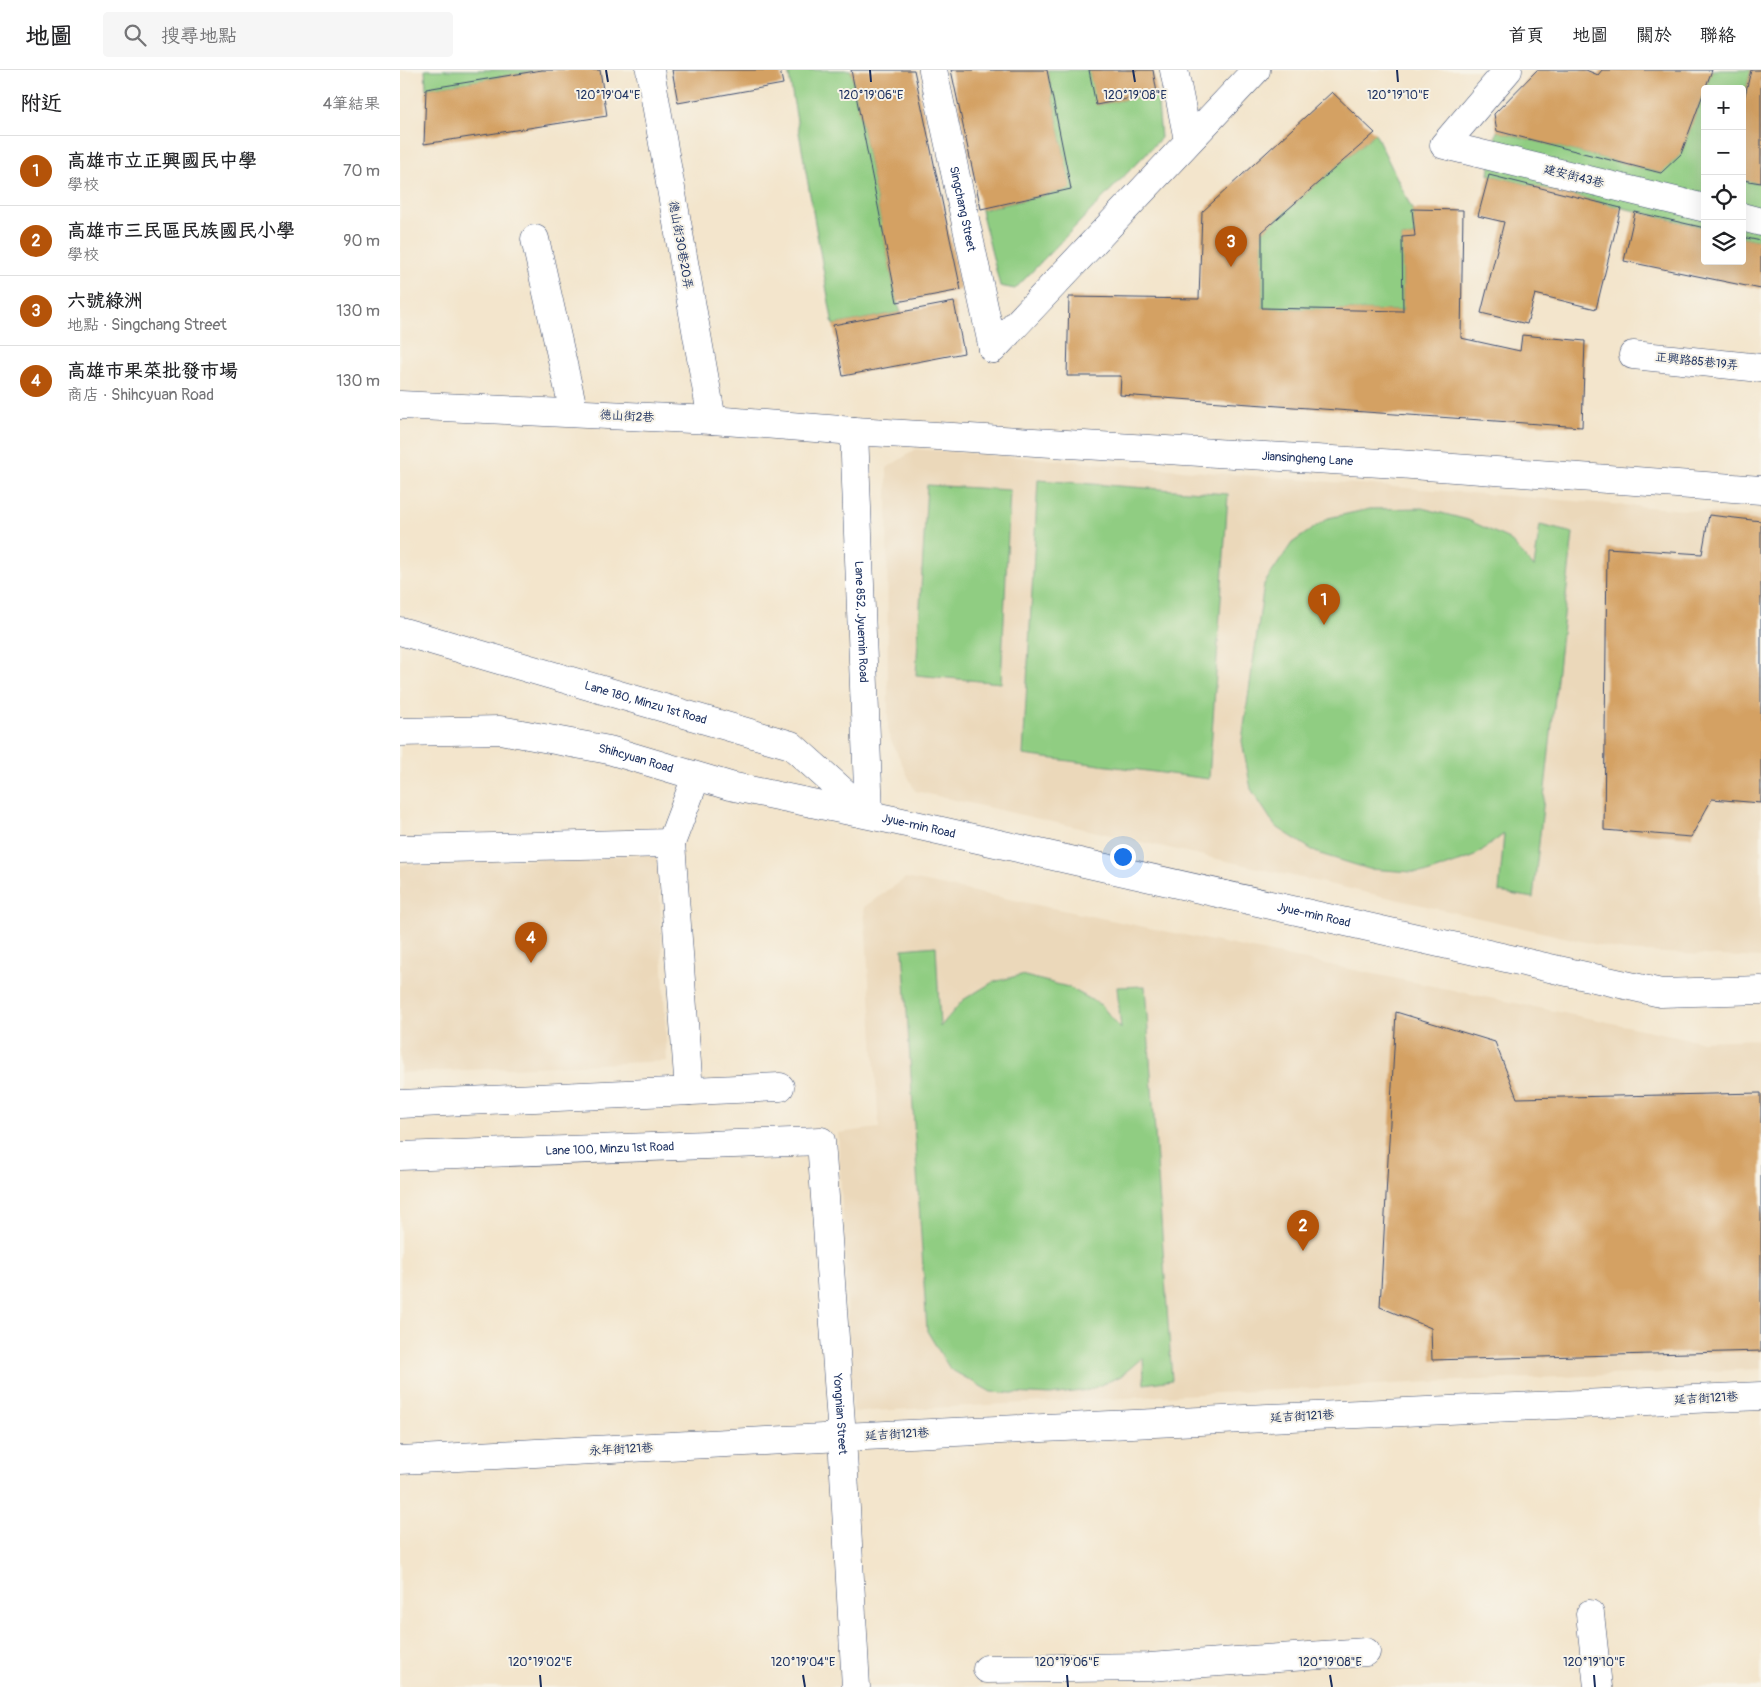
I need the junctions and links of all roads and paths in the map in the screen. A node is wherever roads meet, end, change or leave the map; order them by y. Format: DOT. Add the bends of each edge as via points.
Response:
graph roads {
  1 [pos="650,70"];
  2 [pos="933,70"];
  3 [pos="1174,70"];
  4 [pos="1256,70"];
  5 [pos="1508,70"];
  6 [pos="1188,140"];
  7 [pos="1701,207"];
  8 [pos="1746,218"];
  9 [pos="1761,222"];
  10 [pos="535,239"];
  11 [pos="1633,355"];
  12 [pos="1761,368"];
  13 [pos="400,405"];
  14 [pos="574,413"];
  15 [pos="712,420"];
  16 [pos="854,431"];
  17 [pos="1761,490"];
  18 [pos="400,632"];
  19 [pos="400,732"];
  20 [pos="696,777"];
  21 [pos="869,814"];
  22 [pos="670,843"];
  23 [pos="400,849"];
  24 [pos="1761,990"];
  25 [pos="780,1087"];
  26 [pos="689,1091"];
  27 [pos="400,1104"];
  28 [pos="820,1141"];
  29 [pos="400,1156"];
  30 [pos="1761,1396"];
  31 [pos="842,1437"];
  32 [pos="400,1460"];
  33 [pos="1590,1614"];
  34 [pos="1366,1652"];
  35 [pos="987,1670"];
  36 [pos="1149,1677"];
  37 [pos="856,1687"];
  38 [pos="1598,1687"];
  1 -- 15 [label="street, 德山街30巷20弄"];
  2 -- 6 [label="street, Singchang Street" via="992,348"];
  3 -- 6 [label="street"];
  4 -- 6 [label="street"];
  5 -- 7 [label="street, 建安街43巷" via="1444,145"];
  8 -- 9 [label="street"];
  10 -- 14 [label="street"];
  11 -- 12 [label="street, 正興路85巷19弄"];
  13 -- 14 [label="street, 德山街2巷"];
  14 -- 15 [label="street, 德山街2巷"];
  15 -- 16 [label="street, 德山街2巷"];
  16 -- 17 [label="street, Jiansingheng Lane"];
  16 -- 21 [label="street, Lane 852, Jyuemin Road"];
  18 -- 21 [label="street, Lane 180, Minzu 1st Road" via="791,745"];
  19 -- 20 [label="street, Shihcyuan Road" via="500,730 609,750"];
  20 -- 21 [label="street, Shihcyuan Road"];
  20 -- 22 [label="street"];
  21 -- 24 [label="street, Jyue-min Road" via="1661,992"];
  22 -- 23 [label="street"];
  22 -- 26 [label="street"];
  25 -- 26 [label="street"];
  26 -- 27 [label="street"];
  28 -- 29 [label="street, Lane 100, Minzu 1st Road"];
  28 -- 31 [label="street, Yongnian Street"];
  30 -- 31 [label="street, 延吉街121巷"];
  31 -- 32 [label="street, 永年街121巷"];
  31 -- 37 [label="street, Yongnian Street"];
  33 -- 38 [label="street"];
  34 -- 36 [label="street"];
  35 -- 36 [label="street"];
}
